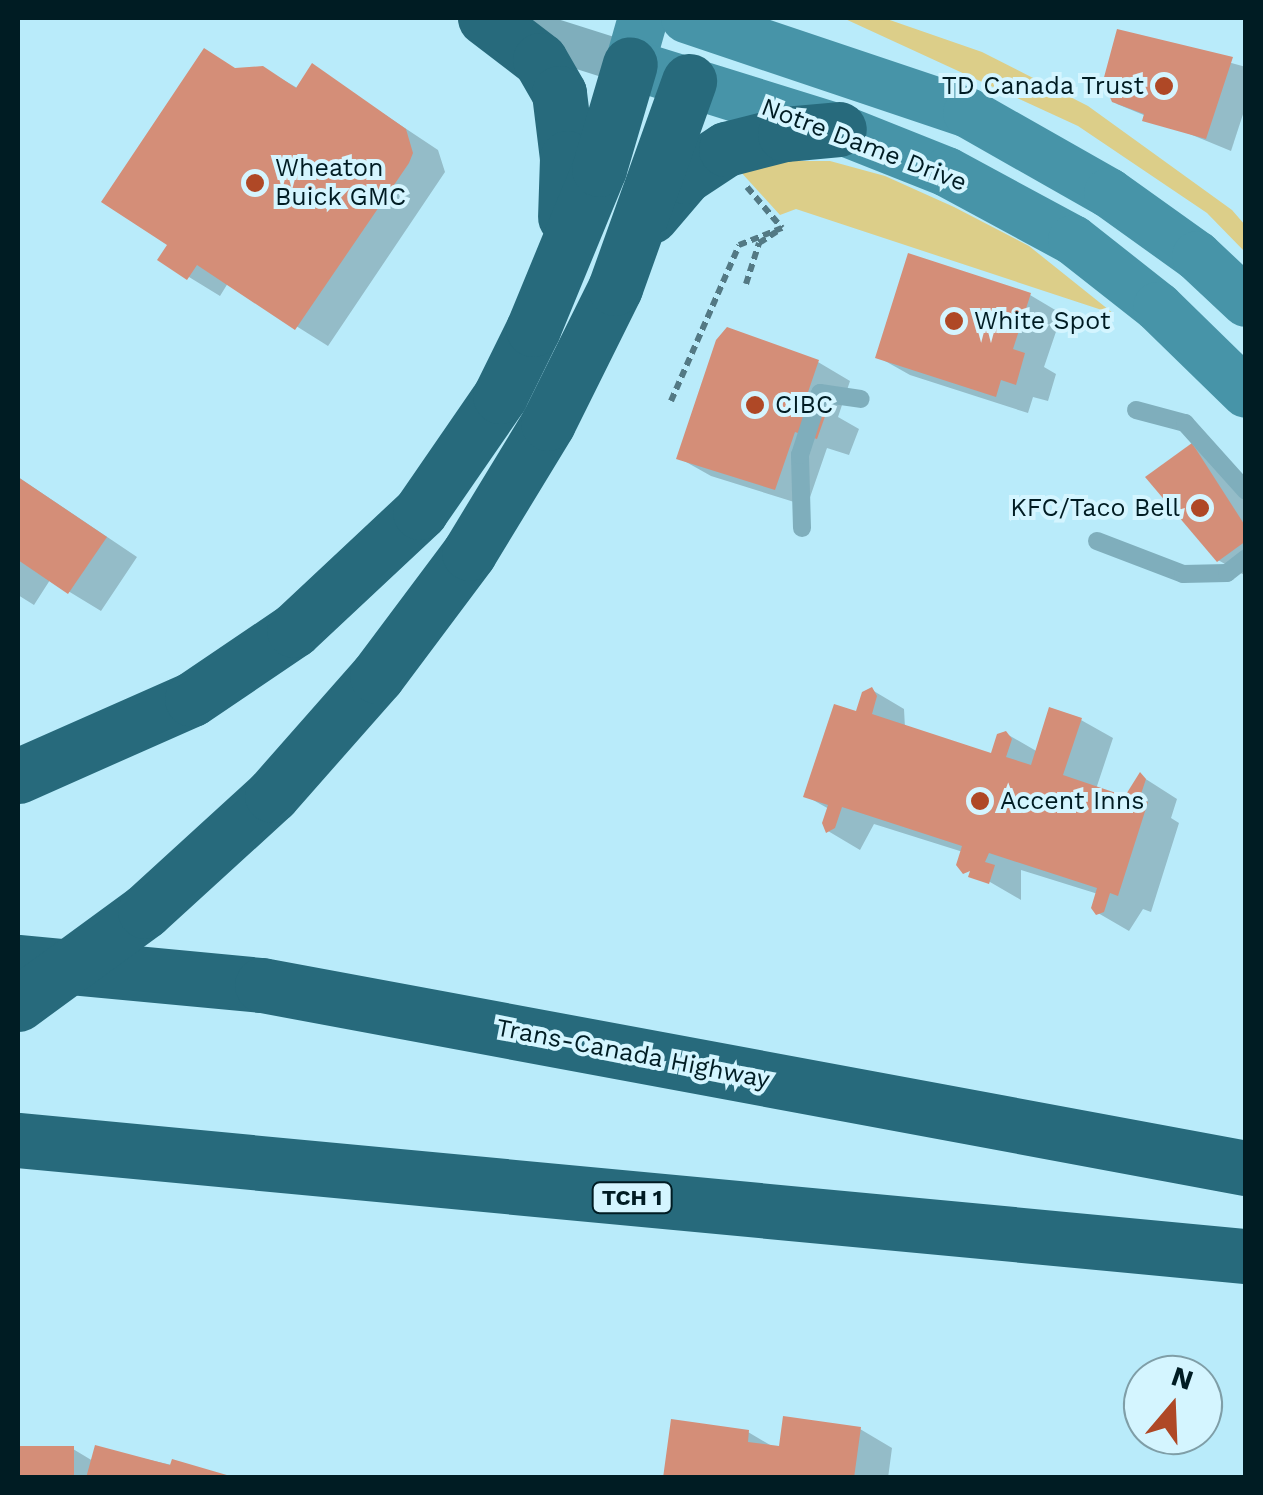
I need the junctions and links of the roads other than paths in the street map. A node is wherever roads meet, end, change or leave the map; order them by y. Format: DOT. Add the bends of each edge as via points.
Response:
graph roads {
  1 [pos="485,18"];
  2 [pos="793,18"];
  3 [pos="699,19"];
  4 [pos="637,41"];
  5 [pos="840,66"];
  6 [pos="689,81"];
  7 [pos="839,130"];
  8 [pos="640,230"];
  9 [pos="563,258"];
  10 [pos="1246,302"];
  11 [pos="1246,393"];
  12 [pos="861,399"];
  13 [pos="1136,410"];
  14 [pos="1246,490"];
  15 [pos="802,528"];
  16 [pos="1096,540"];
  17 [pos="1246,558"];
  18 [pos="18,776"];
  19 [pos="18,962"];
  20 [pos="18,1004"];
  21 [pos="18,1140"];
  22 [pos="1246,1168"];
  23 [pos="1246,1256"];
  1 -- 4 [label="street, Notre Dame Drive"];
  1 -- 9 [label="highway" via="540,60 559,93 567,158"];
  2 -- 5 [label="main road"];
  3 -- 5 [label="main road"];
  3 -- 6 [label="main road"];
  4 -- 6 [label="main road, Notre Dame Drive"];
  4 -- 9 [label="highway"];
  5 -- 10 [label="main road" via="968,112 1036,148 1197,256"];
  6 -- 7 [label="main road, Notre Dame Drive"];
  6 -- 8 [label="highway"];
  7 -- 8 [label="highway" via="785,134 726,149 684,176"];
  7 -- 11 [label="main road, Notre Dame Drive" via="947,172 1072,240 1158,306"];
  8 -- 20 [label="highway" via="584,353 505,498 377,676 272,795 144,911"];
  9 -- 18 [label="highway" via="500,396 420,512 294,630 192,699"];
  12 -- 15 [label="lane" via="820,393 800,455"];
  13 -- 14 [label="lane" via="1185,423"];
  16 -- 17 [label="lane" via="1183,574 1227,573"];
  19 -- 22 [label="highway, Trans-Canada Highway" via="262,984"];
  21 -- 23 [label="highway, TCH 1"];
}
